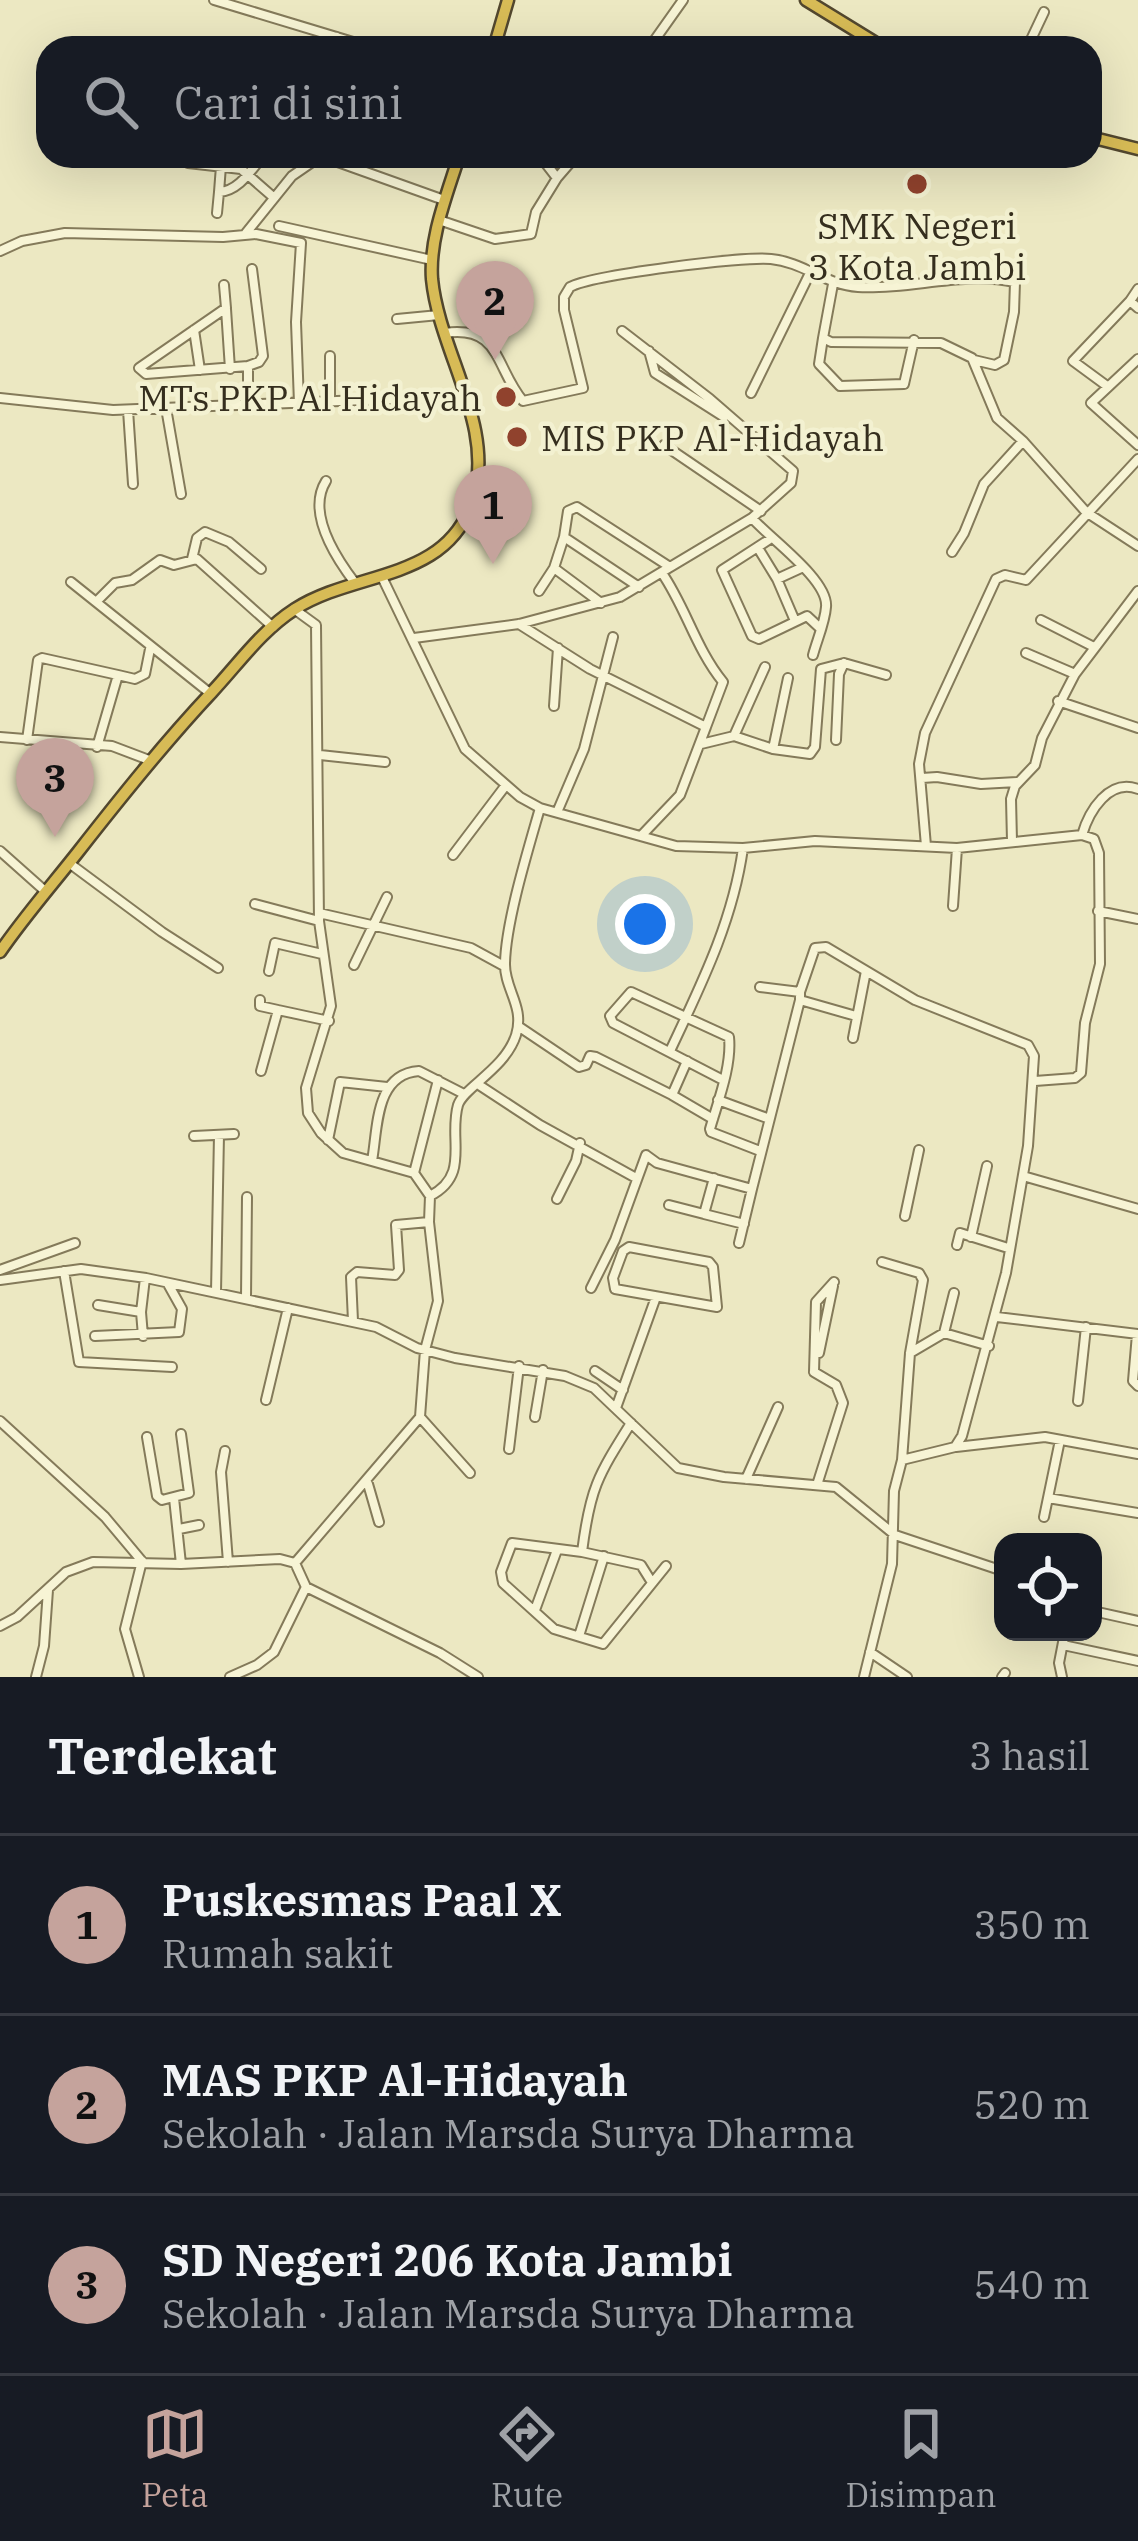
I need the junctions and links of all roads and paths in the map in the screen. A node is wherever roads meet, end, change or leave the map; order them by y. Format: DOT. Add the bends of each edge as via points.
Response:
graph roads {
  1 [pos="214,0"];
  2 [pos="508,0"];
  3 [pos="683,0"];
  4 [pos="806,0"];
  5 [pos="1044,12"];
  6 [pos="334,36"];
  7 [pos="498,36"];
  8 [pos="658,36"];
  9 [pos="864,36"];
  10 [pos="1033,36"];
  11 [pos="1102,140"];
  12 [pos="1138,149"];
  13 [pos="221,168"];
  14 [pos="239,168"];
  15 [pos="252,168"];
  16 [pos="300,168"];
  17 [pos="359,168"];
  18 [pos="456,168"];
  19 [pos="549,168"];
  20 [pos="566,168"];
  21 [pos="247,174"];
  22 [pos="557,178"];
  23 [pos="219,192"];
  24 [pos="272,196"];
  25 [pos="446,201"];
  26 [pos="217,214"];
  27 [pos="439,220"];
  28 [pos="279,226"];
  29 [pos="246,233"];
  30 [pos="0,251"];
  31 [pos="432,260"];
  32 [pos="252,269"];
  33 [pos="811,273"];
  34 [pos="832,284"];
  35 [pos="224,285"];
  36 [pos="1138,289"];
  37 [pos="1134,304"];
  38 [pos="226,308"];
  39 [pos="439,315"];
  40 [pos="397,319"];
  41 [pos="194,330"];
  42 [pos="622,331"];
  43 [pos="445,333"];
  44 [pos="823,338"];
  45 [pos="914,340"];
  46 [pos="330,356"];
  47 [pos="1138,359"];
  48 [pos="974,360"];
  49 [pos="248,366"];
  50 [pos="230,369"];
  51 [pos="200,370"];
  52 [pos="1107,386"];
  53 [pos="751,393"];
  54 [pos="464,396"];
  55 [pos="0,398"];
  56 [pos="299,403"];
  57 [pos="330,403"];
  58 [pos="248,404"];
  59 [pos="166,408"];
  60 [pos="128,410"];
  61 [pos="1024,441"];
  62 [pos="664,445"];
  63 [pos="1138,445"];
  64 [pos="1138,459"];
  65 [pos="326,482"];
  66 [pos="133,484"];
  67 [pos="181,494"];
  68 [pos="760,511"];
  69 [pos="1086,512"];
  70 [pos="752,518"];
  71 [pos="564,537"];
  72 [pos="770,539"];
  73 [pos="1138,546"];
  74 [pos="758,548"];
  75 [pos="952,552"];
  76 [pos="191,559"];
  77 [pos="554,568"];
  78 [pos="802,568"];
  79 [pos="261,569"];
  80 [pos="666,570"];
  81 [pos="382,577"];
  82 [pos="777,579"];
  83 [pos="70,582"];
  84 [pos="356,585"];
  85 [pos="640,588"];
  86 [pos="539,591"];
  87 [pos="1138,591"];
  88 [pos="96,602"];
  89 [pos="1134,603"];
  90 [pos="602,604"];
  91 [pos="826,606"];
  92 [pos="294,609"];
  93 [pos="807,616"];
  94 [pos="1042,620"];
  95 [pos="795,621"];
  96 [pos="519,624"];
  97 [pos="272,627"];
  98 [pos="820,629"];
  99 [pos="613,637"];
  100 [pos="414,638"];
  101 [pos="151,647"];
  102 [pos="1094,647"];
  103 [pos="558,648"];
  104 [pos="1025,653"];
  105 [pos="813,655"];
  106 [pos="844,663"];
  107 [pos="765,667"];
  108 [pos="602,674"];
  109 [pos="1075,674"];
  110 [pos="118,675"];
  111 [pos="886,676"];
  112 [pos="788,678"];
  113 [pos="211,694"];
  114 [pos="1058,701"];
  115 [pos="554,706"];
  116 [pos="706,727"];
  117 [pos="1138,728"];
  118 [pos="734,736"];
  119 [pos="0,737"];
  120 [pos="27,740"];
  121 [pos="836,740"];
  122 [pos="700,745"];
  123 [pos="97,746"];
  124 [pos="772,749"];
  125 [pos="320,755"];
  126 [pos="149,760"];
  127 [pos="385,762"];
  128 [pos="922,778"];
  129 [pos="1017,782"];
  130 [pos="506,785"];
  131 [pos="1138,789"];
  132 [pos="540,808"];
  133 [pos="558,810"];
  134 [pos="1082,836"];
  135 [pos="640,837"];
  136 [pos="1012,841"];
  137 [pos="926,846"];
  138 [pos="743,848"];
  139 [pos="957,848"];
  140 [pos="0,851"];
  141 [pos="453,855"];
  142 [pos="69,862"];
  143 [pos="45,891"];
  144 [pos="387,897"];
  145 [pos="255,904"];
  146 [pos="953,905"];
  147 [pos="1098,911"];
  148 [pos="319,917"];
  149 [pos="1138,920"];
  150 [pos="371,926"];
  151 [pos="0,952"];
  152 [pos="322,954"];
  153 [pos="354,965"];
  154 [pos="504,966"];
  155 [pos="218,968"];
  156 [pos="268,971"];
  157 [pos="866,971"];
  158 [pos="760,986"];
  159 [pos="800,996"];
  160 [pos="260,1000"];
  161 [pos="278,1010"];
  162 [pos="856,1016"];
  163 [pos="686,1017"];
  164 [pos="328,1021"];
  165 [pos="518,1025"];
  166 [pos="854,1038"];
  167 [pos="670,1051"];
  168 [pos="687,1061"];
  169 [pos="261,1072"];
  170 [pos="438,1080"];
  171 [pos="723,1080"];
  172 [pos="1035,1081"];
  173 [pos="479,1085"];
  174 [pos="386,1087"];
  175 [pos="464,1094"];
  176 [pos="672,1095"];
  177 [pos="718,1100"];
  178 [pos="767,1118"];
  179 [pos="712,1120"];
  180 [pos="234,1134"];
  181 [pos="219,1135"];
  182 [pos="194,1136"];
  183 [pos="328,1140"];
  184 [pos="580,1143"];
  185 [pos="919,1150"];
  186 [pos="760,1151"];
  187 [pos="372,1162"];
  188 [pos="987,1166"];
  189 [pos="414,1173"];
  190 [pos="1022,1176"];
  191 [pos="636,1178"];
  192 [pos="714,1178"];
  193 [pos="752,1190"];
  194 [pos="430,1196"];
  195 [pos="247,1197"];
  196 [pos="557,1199"];
  197 [pos="669,1205"];
  198 [pos="1138,1209"];
  199 [pos="704,1214"];
  200 [pos="905,1216"];
  201 [pos="429,1222"];
  202 [pos="744,1225"];
  203 [pos="971,1237"];
  204 [pos="614,1240"];
  205 [pos="75,1243"];
  206 [pos="739,1244"];
  207 [pos="957,1245"];
  208 [pos="626,1247"];
  209 [pos="1008,1249"];
  210 [pos="882,1262"];
  211 [pos="0,1270"];
  212 [pos="64,1271"];
  213 [pos="145,1278"];
  214 [pos="0,1280"];
  215 [pos="167,1282"];
  216 [pos="592,1288"];
  217 [pos="216,1292"];
  218 [pos="954,1294"];
  219 [pos="656,1297"];
  220 [pos="246,1298"];
  221 [pos="98,1305"];
  222 [pos="288,1307"];
  223 [pos="141,1312"];
  224 [pos="997,1317"];
  225 [pos="353,1321"];
  226 [pos="1086,1327"];
  227 [pos="944,1333"];
  228 [pos="1137,1334"];
  229 [pos="95,1336"];
  230 [pos="143,1336"];
  231 [pos="988,1346"];
  232 [pos="425,1350"];
  233 [pos="910,1352"];
  234 [pos="518,1366"];
  235 [pos="172,1367"];
  236 [pos="543,1370"];
  237 [pos="595,1371"];
  238 [pos="814,1372"];
  239 [pos="1138,1386"];
  240 [pos="623,1390"];
  241 [pos="266,1400"];
  242 [pos="1078,1401"];
  243 [pos="778,1407"];
  244 [pos="616,1408"];
  245 [pos="420,1417"];
  246 [pos="535,1417"];
  247 [pos="0,1421"];
  248 [pos="631,1423"];
  249 [pos="181,1434"];
  250 [pos="147,1437"];
  251 [pos="1060,1440"];
  252 [pos="955,1447"];
  253 [pos="509,1449"];
  254 [pos="225,1451"];
  255 [pos="1138,1454"];
  256 [pos="902,1460"];
  257 [pos="470,1473"];
  258 [pos="746,1479"];
  259 [pos="368,1482"];
  260 [pos="817,1485"];
  261 [pos="174,1498"];
  262 [pos="1048,1498"];
  263 [pos="1138,1513"];
  264 [pos="1044,1517"];
  265 [pos="379,1522"];
  266 [pos="199,1526"];
  267 [pos="179,1529"];
  268 [pos="895,1535"];
  269 [pos="557,1550"];
  270 [pos="582,1552"];
  271 [pos="604,1556"];
  272 [pos="142,1561"];
  273 [pos="228,1562"];
  274 [pos="295,1563"];
  275 [pos="182,1564"];
  276 [pos="666,1566"];
  277 [pos="994,1568"];
  278 [pos="651,1581"];
  279 [pos="306,1587"];
  280 [pos="48,1590"];
  281 [pos="534,1612"];
  282 [pos="1102,1613"];
  283 [pos="1138,1621"];
  284 [pos="0,1626"];
  285 [pos="579,1636"];
  286 [pos="1064,1641"];
  287 [pos="1063,1645"];
  288 [pos="870,1652"];
  289 [pos="1138,1661"];
  290 [pos="36,1677"];
  291 [pos="139,1677"];
  292 [pos="230,1677"];
  293 [pos="478,1677"];
  294 [pos="864,1677"];
  295 [pos="907,1677"];
  296 [pos="1062,1677"];
  1 -- 6 [label="street"];
  2 -- 7 [label="highway"];
  3 -- 8 [label="street"];
  4 -- 9 [label="highway"];
  5 -- 10 [label="street"];
  11 -- 12 [label="highway"];
  13 -- 23 [label="street"];
  14 -- 21 [label="street"];
  15 -- 21 [label="street"];
  16 -- 24 [label="street"];
  17 -- 25 [label="street"];
  18 -- 25 [label="highway"];
  19 -- 22 [label="street"];
  20 -- 22 [label="street"];
  21 -- 23 [label="street"];
  21 -- 24 [label="street"];
  22 -- 27 [label="street" via="526,237 495,238"];
  23 -- 26 [label="street"];
  24 -- 29 [label="street"];
  25 -- 27 [label="highway"];
  27 -- 31 [label="highway"];
  28 -- 31 [label="street"];
  29 -- 30 [label="street" via="65,232"];
  29 -- 56 [label="street" via="303,246"];
  31 -- 39 [label="highway"];
  32 -- 49 [label="street" via="263,356"];
  33 -- 34 [label="street"];
  33 -- 43 [label="street" via="762,258 577,283 563,297 583,388 523,401 488,342 465,331"];
  33 -- 53 [label="street"];
  34 -- 44 [label="street"];
  34 -- 48 [label="street" via="1013,281 1004,361"];
  35 -- 38 [label="street"];
  36 -- 37 [label="street"];
  37 -- 52 [label="street" via="1073,361"];
  38 -- 41 [label="street"];
  38 -- 50 [label="street"];
  39 -- 40 [label="street"];
  39 -- 43 [label="highway"];
  41 -- 51 [label="street"];
  41 -- 51 [label="street" via="139,368"];
  42 -- 68 [label="street" via="793,471 791,483"];
  43 -- 54 [label="highway"];
  44 -- 45 [label="street"];
  44 -- 45 [label="street" via="819,364 840,386 904,384"];
  45 -- 48 [label="street" via="945,344"];
  46 -- 57 [label="street"];
  47 -- 52 [label="street"];
  48 -- 61 [label="street" via="991,412"];
  49 -- 50 [label="street"];
  49 -- 58 [label="street"];
  50 -- 51 [label="street"];
  52 -- 63 [label="street" via="1092,405"];
  54 -- 57 [label="street"];
  54 -- 81 [label="highway" via="478,462 466,518 443,548"];
  55 -- 60 [label="street"];
  56 -- 57 [label="street"];
  56 -- 58 [label="street"];
  58 -- 59 [label="street"];
  59 -- 60 [label="street"];
  59 -- 67 [label="street"];
  60 -- 66 [label="street"];
  61 -- 69 [label="street"];
  61 -- 75 [label="street" via="984,484"];
  62 -- 68 [label="street"];
  64 -- 69 [label="street"];
  65 -- 84 [label="street" via="320,491 328,545"];
  68 -- 70 [label="street"];
  69 -- 73 [label="street"];
  69 -- 128 [label="street" via="1026,580 996,579 925,733"];
  70 -- 72 [label="street"];
  70 -- 80 [label="street"];
  71 -- 77 [label="street"];
  71 -- 80 [label="street" via="568,511 578,507"];
  71 -- 85 [label="street"];
  72 -- 74 [label="street"];
  72 -- 78 [label="street"];
  74 -- 82 [label="street"];
  74 -- 95 [label="street" via="722,572 752,636"];
  76 -- 79 [label="street" via="206,532"];
  76 -- 88 [label="street" via="160,560"];
  76 -- 97 [label="street"];
  77 -- 86 [label="street"];
  77 -- 90 [label="street"];
  78 -- 82 [label="street"];
  78 -- 91 [label="street"];
  80 -- 85 [label="street"];
  80 -- 116 [label="street" via="702,654 723,682"];
  81 -- 84 [label="highway"];
  81 -- 100 [label="street"];
  82 -- 95 [label="street"];
  83 -- 88 [label="street"];
  84 -- 92 [label="highway"];
  85 -- 90 [label="street"];
  87 -- 89 [label="street"];
  88 -- 101 [label="street"];
  89 -- 102 [label="street"];
  90 -- 96 [label="street"];
  91 -- 93 [label="street"];
  91 -- 98 [label="street"];
  92 -- 97 [label="highway"];
  92 -- 125 [label="street" via="316,625"];
  93 -- 95 [label="street"];
  93 -- 98 [label="street"];
  94 -- 102 [label="street"];
  96 -- 100 [label="street"];
  96 -- 103 [label="street"];
  97 -- 113 [label="highway"];
  98 -- 105 [label="street"];
  99 -- 108 [label="street"];
  100 -- 130 [label="street" via="465,749"];
  101 -- 110 [label="street" via="145,674"];
  101 -- 113 [label="street"];
  102 -- 109 [label="street"];
  103 -- 108 [label="street"];
  103 -- 115 [label="street"];
  104 -- 109 [label="street"];
  106 -- 111 [label="street"];
  106 -- 121 [label="street"];
  106 -- 124 [label="street" via="821,669 813,752"];
  107 -- 118 [label="street"];
  108 -- 116 [label="street"];
  108 -- 133 [label="street"];
  109 -- 114 [label="street"];
  110 -- 120 [label="street" via="40,659"];
  110 -- 123 [label="street"];
  112 -- 124 [label="street"];
  113 -- 126 [label="highway"];
  114 -- 117 [label="street"];
  114 -- 129 [label="street" via="1035,765"];
  116 -- 122 [label="street"];
  118 -- 122 [label="street"];
  118 -- 124 [label="street"];
  119 -- 120 [label="street"];
  120 -- 123 [label="street"];
  122 -- 135 [label="street" via="680,795"];
  123 -- 126 [label="street"];
  125 -- 127 [label="street"];
  125 -- 148 [label="street"];
  126 -- 142 [label="highway"];
  128 -- 129 [label="street"];
  128 -- 137 [label="street"];
  129 -- 136 [label="street"];
  130 -- 132 [label="street"];
  130 -- 141 [label="street"];
  131 -- 134 [label="street" via="1111,790"];
  132 -- 133 [label="street"];
  132 -- 154 [label="street"];
  133 -- 135 [label="street"];
  134 -- 136 [label="street"];
  134 -- 147 [label="street" via="1097,844"];
  135 -- 138 [label="street" via="676,847"];
  136 -- 139 [label="street"];
  137 -- 138 [label="street" via="815,841"];
  137 -- 139 [label="street"];
  138 -- 163 [label="street" via="737,888"];
  139 -- 146 [label="street"];
  140 -- 143 [label="street"];
  142 -- 143 [label="highway"];
  142 -- 155 [label="street"];
  143 -- 151 [label="highway"];
  144 -- 150 [label="street"];
  145 -- 148 [label="street"];
  147 -- 149 [label="street"];
  147 -- 172 [label="street" via="1100,964 1079,1077"];
  148 -- 150 [label="street"];
  148 -- 152 [label="street"];
  150 -- 153 [label="street"];
  150 -- 154 [label="street" via="471,948"];
  152 -- 156 [label="street" via="275,943"];
  152 -- 164 [label="street"];
  154 -- 165 [label="street"];
  157 -- 159 [label="street" via="820,946 809,957"];
  157 -- 162 [label="street"];
  157 -- 172 [label="street" via="915,1000 1028,1045"];
  158 -- 159 [label="street"];
  159 -- 162 [label="street"];
  159 -- 178 [label="street"];
  160 -- 161 [label="street"];
  161 -- 164 [label="street"];
  161 -- 169 [label="street"];
  162 -- 166 [label="street"];
  163 -- 167 [label="street"];
  163 -- 167 [label="street" via="631,992 610,1016"];
  163 -- 171 [label="street" via="729,1037"];
  164 -- 183 [label="street" via="306,1102"];
  165 -- 173 [label="street" via="511,1048"];
  165 -- 176 [label="street" via="579,1066 596,1057"];
  167 -- 168 [label="street"];
  168 -- 171 [label="street"];
  168 -- 176 [label="street"];
  170 -- 174 [label="street" via="412,1070"];
  170 -- 175 [label="street"];
  170 -- 189 [label="street"];
  171 -- 177 [label="street"];
  172 -- 190 [label="street"];
  173 -- 175 [label="street"];
  173 -- 184 [label="street"];
  174 -- 183 [label="street" via="340,1082"];
  174 -- 187 [label="street"];
  175 -- 194 [label="street" via="458,1162"];
  176 -- 179 [label="street"];
  177 -- 178 [label="street"];
  177 -- 179 [label="street"];
  178 -- 186 [label="street"];
  179 -- 186 [label="street" via="713,1134"];
  180 -- 181 [label="street"];
  181 -- 182 [label="street"];
  181 -- 217 [label="street"];
  183 -- 187 [label="street"];
  184 -- 191 [label="street"];
  184 -- 196 [label="street"];
  185 -- 200 [label="street"];
  186 -- 193 [label="street"];
  187 -- 189 [label="street"];
  188 -- 203 [label="street"];
  189 -- 194 [label="street"];
  190 -- 198 [label="street"];
  190 -- 209 [label="street"];
  191 -- 192 [label="street" via="646,1155"];
  191 -- 204 [label="street"];
  192 -- 193 [label="street"];
  192 -- 199 [label="street"];
  193 -- 202 [label="street"];
  194 -- 201 [label="street"];
  195 -- 220 [label="street"];
  197 -- 199 [label="street"];
  199 -- 202 [label="street"];
  201 -- 225 [label="street" via="396,1225 395,1275 351,1277"];
  201 -- 232 [label="street" via="438,1301"];
  202 -- 206 [label="street"];
  203 -- 207 [label="street" via="960,1233"];
  203 -- 209 [label="street"];
  204 -- 208 [label="street"];
  204 -- 216 [label="street"];
  205 -- 211 [label="street"];
  208 -- 219 [label="street" via="615,1289"];
  208 -- 219 [label="street" via="712,1264 714,1309"];
  209 -- 224 [label="street"];
  210 -- 233 [label="street" via="922,1276"];
  212 -- 213 [label="street"];
  212 -- 214 [label="street"];
  212 -- 235 [label="street" via="80,1362"];
  213 -- 215 [label="street"];
  213 -- 223 [label="street"];
  215 -- 217 [label="street"];
  215 -- 230 [label="street" via="182,1309 181,1328"];
  217 -- 220 [label="street"];
  218 -- 227 [label="street"];
  219 -- 240 [label="street"];
  220 -- 222 [label="street"];
  221 -- 223 [label="street"];
  222 -- 225 [label="street"];
  222 -- 241 [label="street"];
  223 -- 230 [label="street"];
  224 -- 226 [label="street"];
  224 -- 231 [label="street"];
  225 -- 232 [label="street"];
  226 -- 228 [label="street"];
  226 -- 242 [label="street"];
  227 -- 231 [label="street"];
  227 -- 233 [label="street"];
  228 -- 239 [label="street"];
  229 -- 230 [label="street"];
  231 -- 252 [label="street"];
  232 -- 234 [label="street"];
  232 -- 245 [label="street"];
  233 -- 256 [label="street"];
  234 -- 236 [label="street"];
  234 -- 253 [label="street"];
  236 -- 244 [label="street" via="595,1388"];
  236 -- 246 [label="street"];
  237 -- 240 [label="street"];
  238 -- 238 [label="street" via="820,1350 834,1282 816,1303"];
  238 -- 260 [label="street" via="836,1384 843,1403"];
  240 -- 244 [label="street"];
  243 -- 258 [label="street"];
  244 -- 248 [label="street"];
  245 -- 257 [label="street"];
  245 -- 259 [label="street"];
  247 -- 272 [label="street" via="94,1505"];
  248 -- 258 [label="street" via="678,1468"];
  248 -- 270 [label="street" via="596,1478"];
  249 -- 261 [label="street" via="189,1493"];
  250 -- 261 [label="street" via="159,1499"];
  251 -- 252 [label="street"];
  251 -- 255 [label="street"];
  251 -- 262 [label="street"];
  252 -- 256 [label="street"];
  254 -- 273 [label="street"];
  256 -- 268 [label="street"];
  258 -- 260 [label="street"];
  259 -- 265 [label="street"];
  259 -- 274 [label="street"];
  260 -- 268 [label="street" via="836,1487"];
  261 -- 267 [label="street"];
  262 -- 263 [label="street"];
  262 -- 264 [label="street"];
  266 -- 267 [label="street"];
  267 -- 275 [label="street"];
  268 -- 277 [label="street"];
  268 -- 288 [label="street"];
  269 -- 270 [label="street"];
  269 -- 281 [label="street"];
  269 -- 281 [label="street" via="516,1542 508,1548 501,1580"];
  270 -- 271 [label="street"];
  271 -- 278 [label="street" via="641,1564"];
  271 -- 285 [label="street"];
  272 -- 275 [label="street"];
  272 -- 280 [label="street" via="76,1566"];
  272 -- 291 [label="street" via="125,1629"];
  273 -- 274 [label="street"];
  273 -- 275 [label="street"];
  274 -- 279 [label="street"];
  276 -- 278 [label="street"];
  278 -- 285 [label="street" via="608,1642"];
  279 -- 292 [label="street" via="274,1652"];
  279 -- 293 [label="street"];
  280 -- 284 [label="street"];
  280 -- 290 [label="street"];
  281 -- 285 [label="street"];
  282 -- 283 [label="street"];
  286 -- 287 [label="street"];
  287 -- 289 [label="street"];
  287 -- 296 [label="street"];
  288 -- 294 [label="street"];
  288 -- 295 [label="street"];
}
